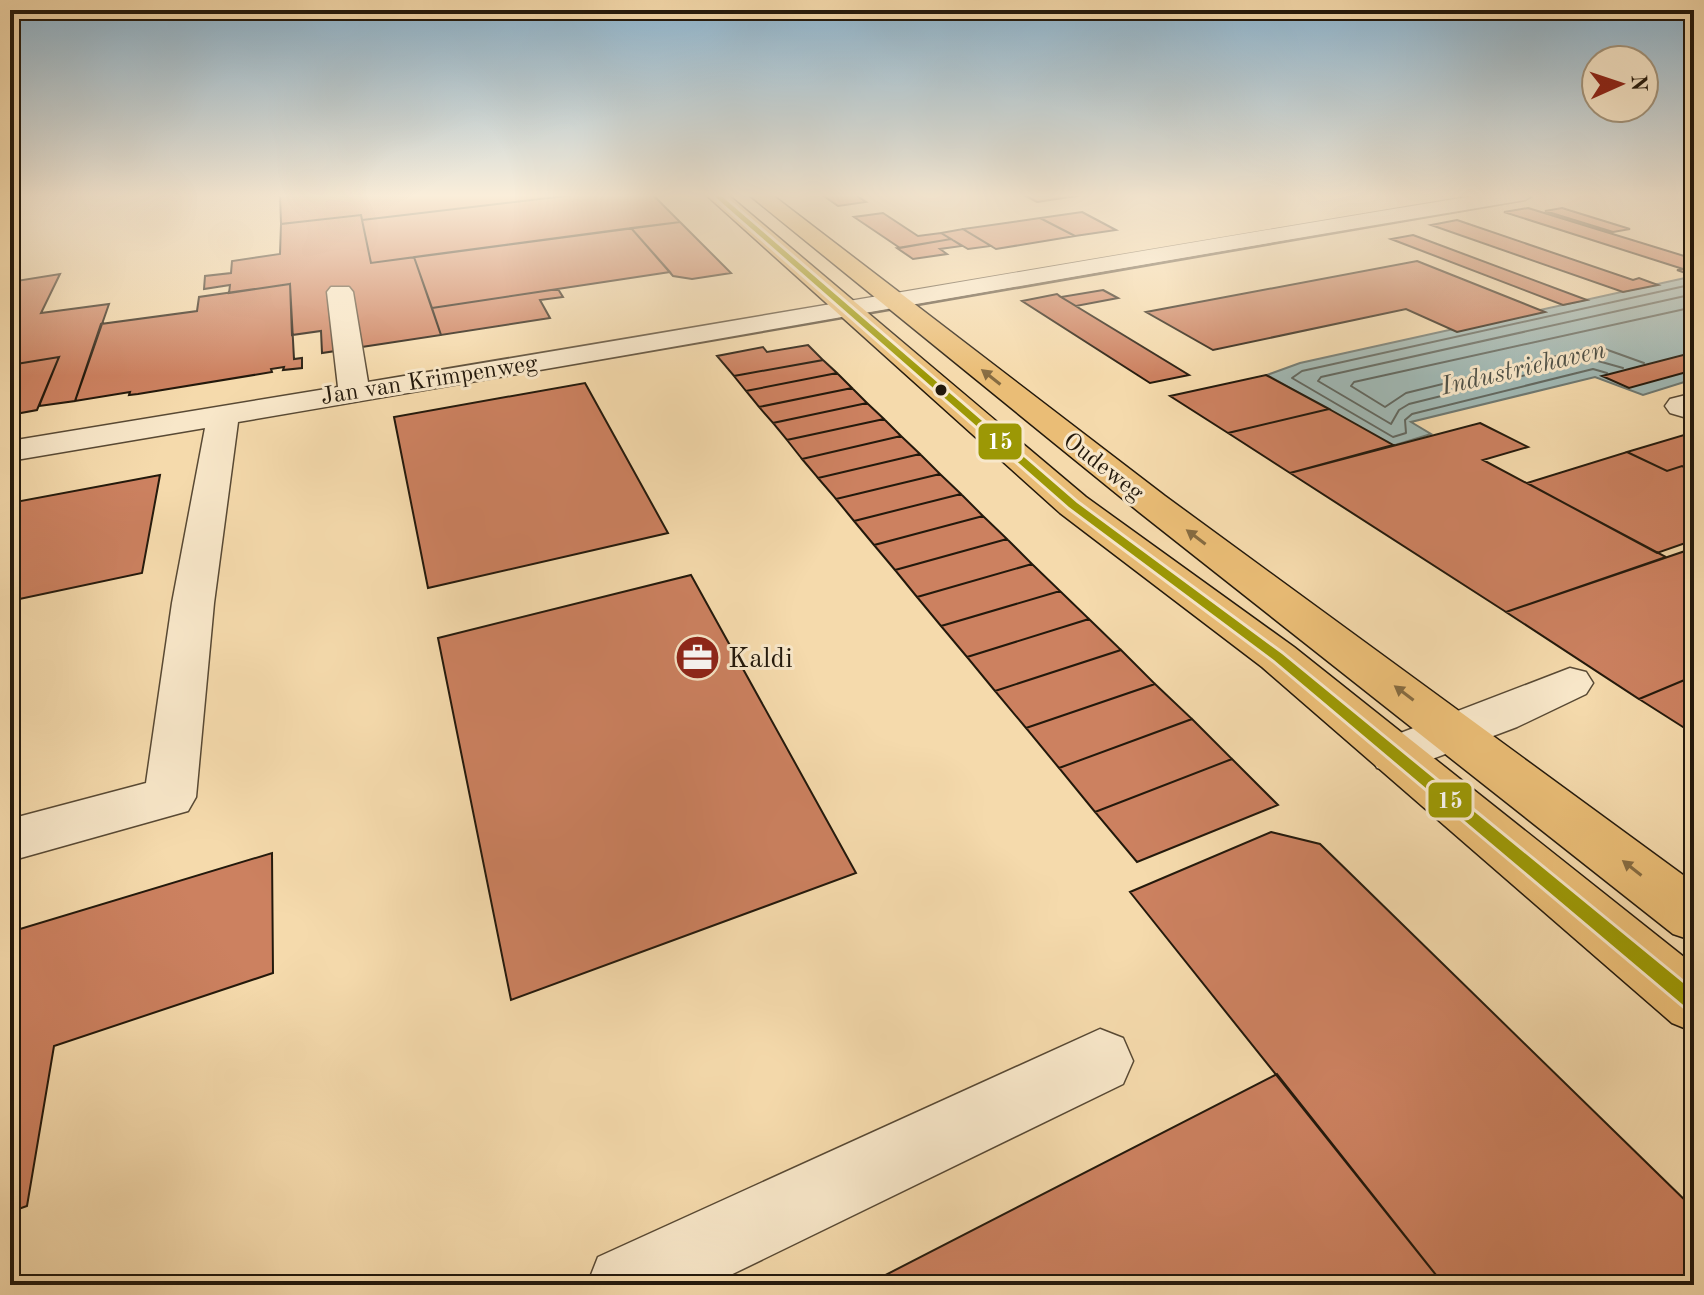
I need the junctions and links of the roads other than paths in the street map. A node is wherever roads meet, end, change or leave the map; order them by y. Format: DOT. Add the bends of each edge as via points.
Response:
graph roads {
  1 [pos="784,254"];
  2 [pos="835,254"];
  3 [pos="1154,254"];
  4 [pos="340,292"];
  5 [pos="893,300"];
  6 [pos="847,309"];
  7 [pos="354,391"];
  8 [pos="1694,402"];
  9 [pos="1694,411"];
  10 [pos="223,414"];
  11 [pos="10,451"];
  12 [pos="1570,683"];
  13 [pos="1455,732"];
  14 [pos="1395,755"];
  15 [pos="10,840"];
  16 [pos="1694,916"];
  17 [pos="1694,1003"];
  18 [pos="1100,1061"];
  19 [pos="626,1285"];
  1 -- 6 [label="main road, Oudeweg"];
  2 -- 5 [label="main road, Oudeweg"];
  3 -- 5 [label="street, Jan van Krimpenweg"];
  4 -- 7 [label="street"];
  5 -- 6 [label="street, Jan van Krimpenweg"];
  13 -- 5 [label="main road, Oudeweg, one-way"];
  6 -- 7 [label="street, Jan van Krimpenweg"];
  6 -- 14 [label="main road, Oudeweg" via="1073,505 1278,657"];
  7 -- 10 [label="street, Jan van Krimpenweg"];
  8 -- 9 [label="street" via="1681,406"];
  10 -- 11 [label="street, Jan van Krimpenweg"];
  10 -- 15 [label="street" via="170,797"];
  12 -- 13 [label="street"];
  13 -- 14 [label="street"];
  16 -- 13 [label="main road, Oudeweg, one-way"];
  14 -- 17 [label="main road, Oudeweg"];
  18 -- 19 [label="street"];
}
